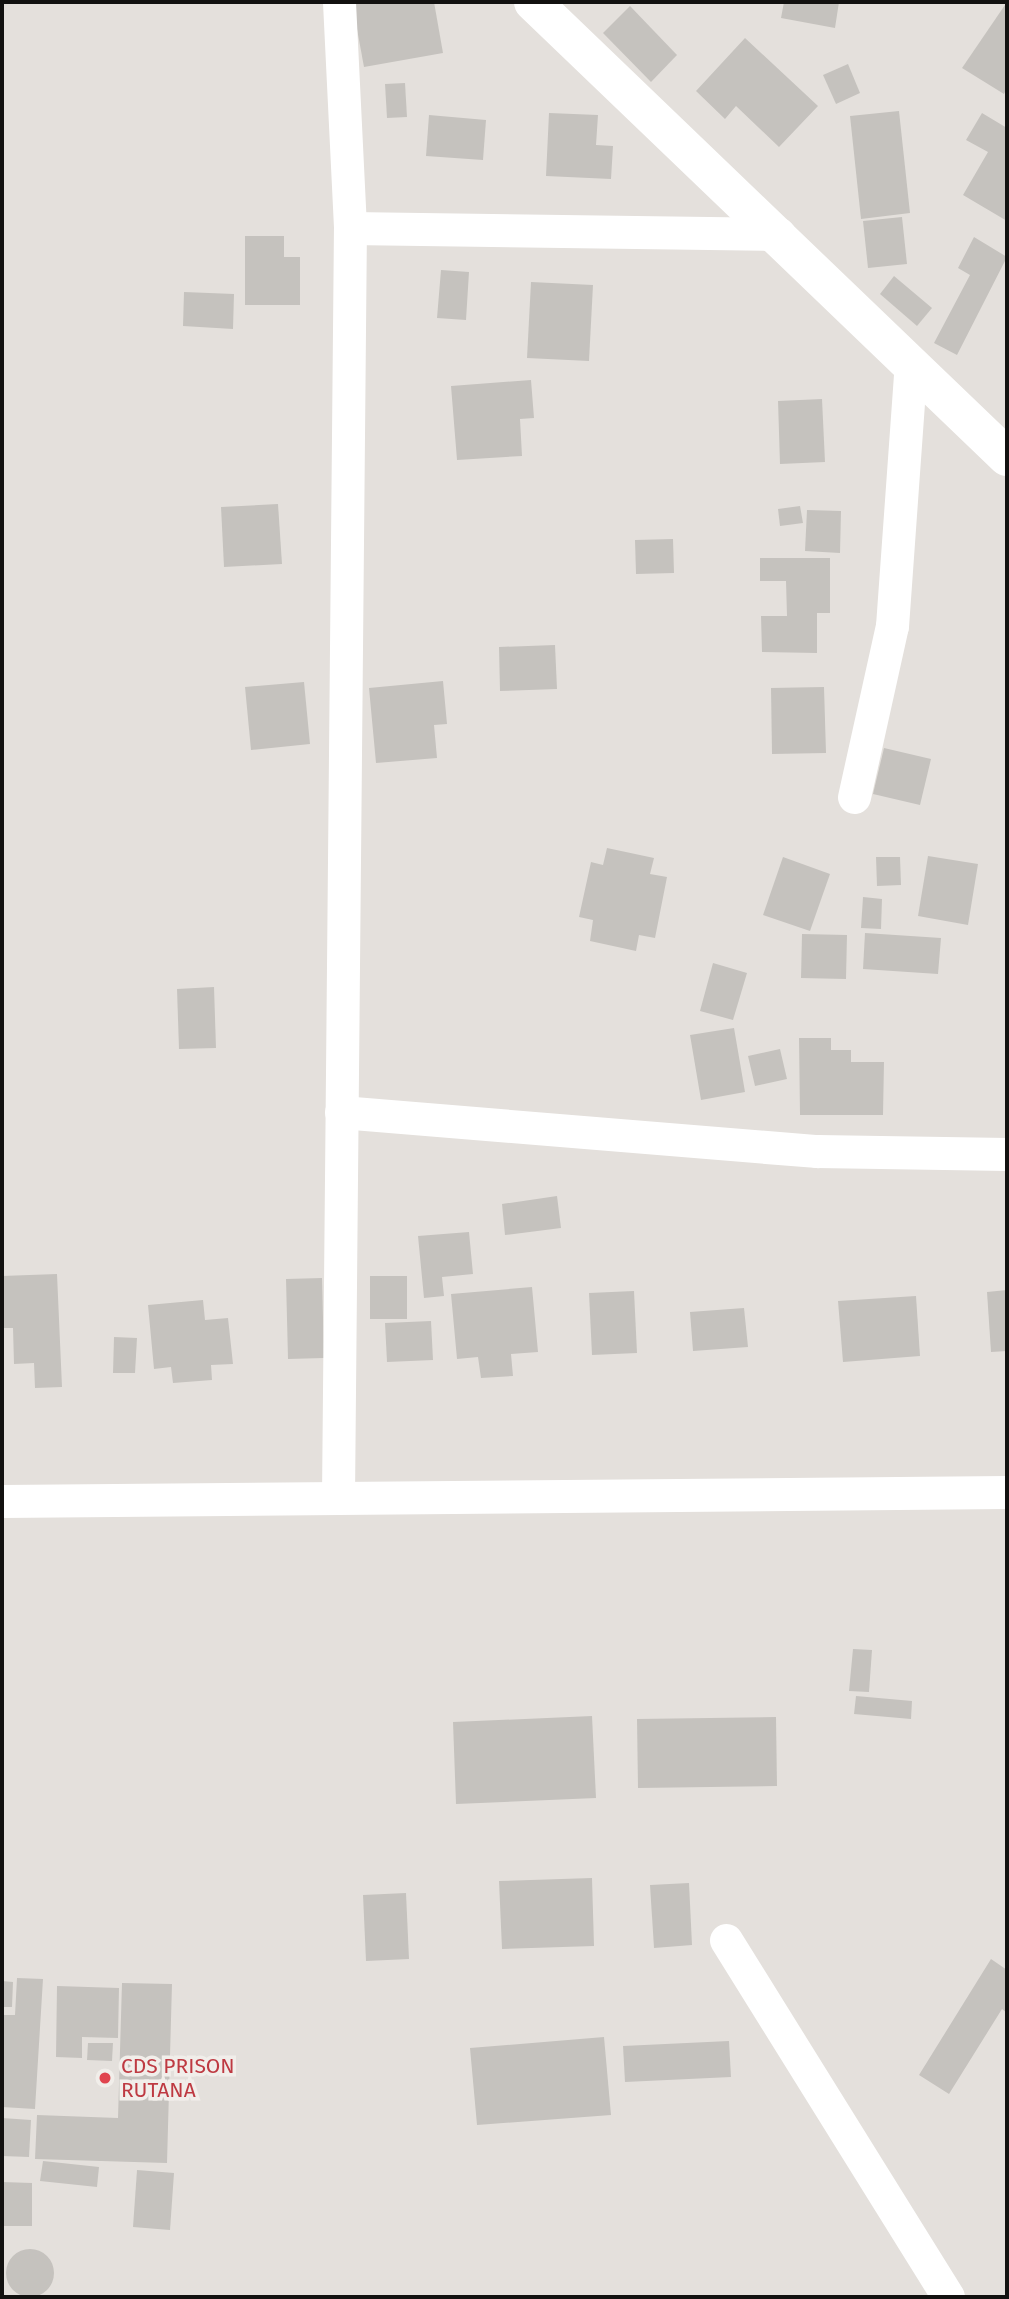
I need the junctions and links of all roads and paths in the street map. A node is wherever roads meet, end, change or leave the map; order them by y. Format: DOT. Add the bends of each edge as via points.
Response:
graph roads {
  1 [pos="339,2"];
  2 [pos="533,2"];
  3 [pos="350,228"];
  4 [pos="779,234"];
  5 [pos="911,363"];
  6 [pos="1007,457"];
  7 [pos="854,797"];
  8 [pos="341,1112"];
  9 [pos="1007,1154"];
  10 [pos="1007,1492"];
  11 [pos="338,1497"];
  12 [pos="2,1500"];
  13 [pos="726,1940"];
  14 [pos="948,2297"];
  1 -- 3 [label="street"];
  2 -- 4 [label="main road"];
  3 -- 4 [label="street"];
  3 -- 8 [label="street"];
  4 -- 5 [label="main road"];
  5 -- 6 [label="main road"];
  5 -- 7 [label="street" via="892,626"];
  8 -- 9 [label="street" via="789,1149"];
  8 -- 11 [label="street"];
  10 -- 11 [label="street"];
  11 -- 12 [label="street"];
  13 -- 14 [label="street"];
}
